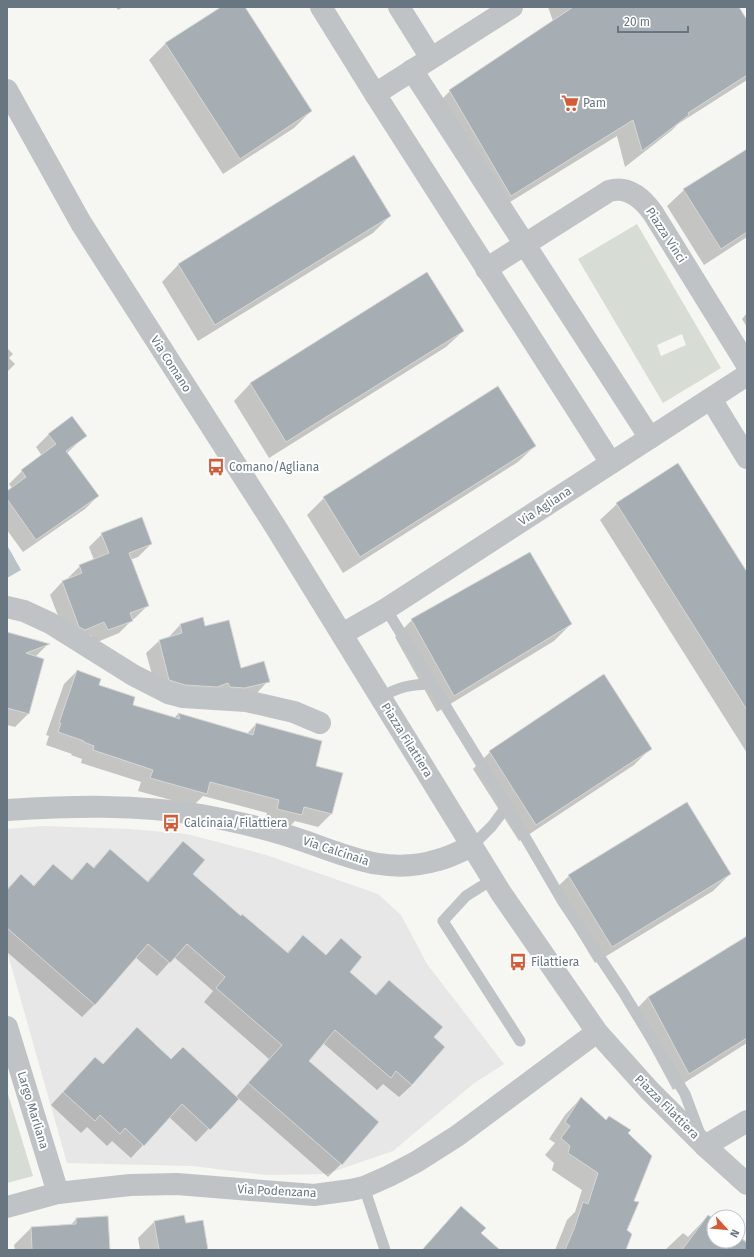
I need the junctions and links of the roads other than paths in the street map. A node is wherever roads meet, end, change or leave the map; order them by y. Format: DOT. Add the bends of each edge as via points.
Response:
graph roads {
  1 [pos="321,7"];
  2 [pos="399,7"];
  3 [pos="512,7"];
  4 [pos="431,58"];
  5 [pos="412,70"];
  6 [pos="7,90"];
  7 [pos="375,94"];
  8 [pos="525,243"];
  9 [pos="486,269"];
  10 [pos="747,365"];
  11 [pos="747,375"];
  12 [pos="710,399"];
  13 [pos="650,438"];
  14 [pos="747,458"];
  15 [pos="611,463"];
  16 [pos="7,607"];
  17 [pos="386,609"];
  18 [pos="342,634"];
  19 [pos="432,684"];
  20 [pos="381,697"];
  21 [pos="320,723"];
  22 [pos="507,806"];
  23 [pos="7,810"];
  24 [pos="472,846"];
  25 [pos="493,879"];
  26 [pos="7,1027"];
  27 [pos="597,1032"];
  28 [pos="520,1041"];
  29 [pos="747,1121"];
  30 [pos="705,1146"];
  31 [pos="747,1184"];
  32 [pos="364,1187"];
  33 [pos="58,1193"];
  34 [pos="7,1207"];
  35 [pos="385,1250"];
  1 -- 7 [label="street"];
  2 -- 4 [label="street"];
  3 -- 4 [label="street"];
  4 -- 5 [label="street"];
  5 -- 7 [label="street"];
  5 -- 8 [label="street"];
  6 -- 18 [label="street, Via Comano" via="81,223"];
  7 -- 9 [label="street"];
  8 -- 9 [label="street, Piazza Vinci"];
  8 -- 10 [label="street, Piazza Vinci" via="609,191 621,189 635,194 653,213"];
  8 -- 13 [label="street"];
  9 -- 15 [label="street"];
  11 -- 12 [label="street, Via Agliana"];
  12 -- 13 [label="street, Via Agliana"];
  12 -- 14 [label="street"];
  13 -- 15 [label="street, Via Agliana"];
  15 -- 17 [label="street, Via Agliana"];
  16 -- 21 [label="street" via="24,611 50,623 133,675 168,693 183,697 246,701 294,712"];
  17 -- 18 [label="street, Via Agliana"];
  17 -- 19 [label="lane, Piazza Filattiera"];
  18 -- 20 [label="street, Piazza Filattiera"];
  19 -- 20 [label="lane" via="408,685"];
  19 -- 22 [label="lane, Piazza Filattiera"];
  20 -- 24 [label="street, Piazza Filattiera"];
  22 -- 24 [label="lane"];
  22 -- 30 [label="lane, Piazza Filattiera" via="563,902 623,992 685,1094"];
  23 -- 24 [label="street, Via Calcinaia" via="95,806 199,815 254,826 360,861 400,866 440,860"];
  24 -- 25 [label="street, Piazza Filattiera"];
  25 -- 27 [label="street, Piazza Filattiera"];
  25 -- 28 [label="lane" via="466,896 444,921"];
  26 -- 33 [label="street, Largo Marliana"];
  27 -- 30 [label="street, Piazza Filattiera" via="650,1091"];
  27 -- 32 [label="street, Via Podenzana" via="457,1136 411,1165"];
  29 -- 30 [label="street"];
  30 -- 31 [label="street"];
  32 -- 33 [label="street, Via Podenzana" via="314,1195 177,1184 130,1185"];
  32 -- 35 [label="lane"];
  33 -- 34 [label="street, Via Podenzana"];
}
